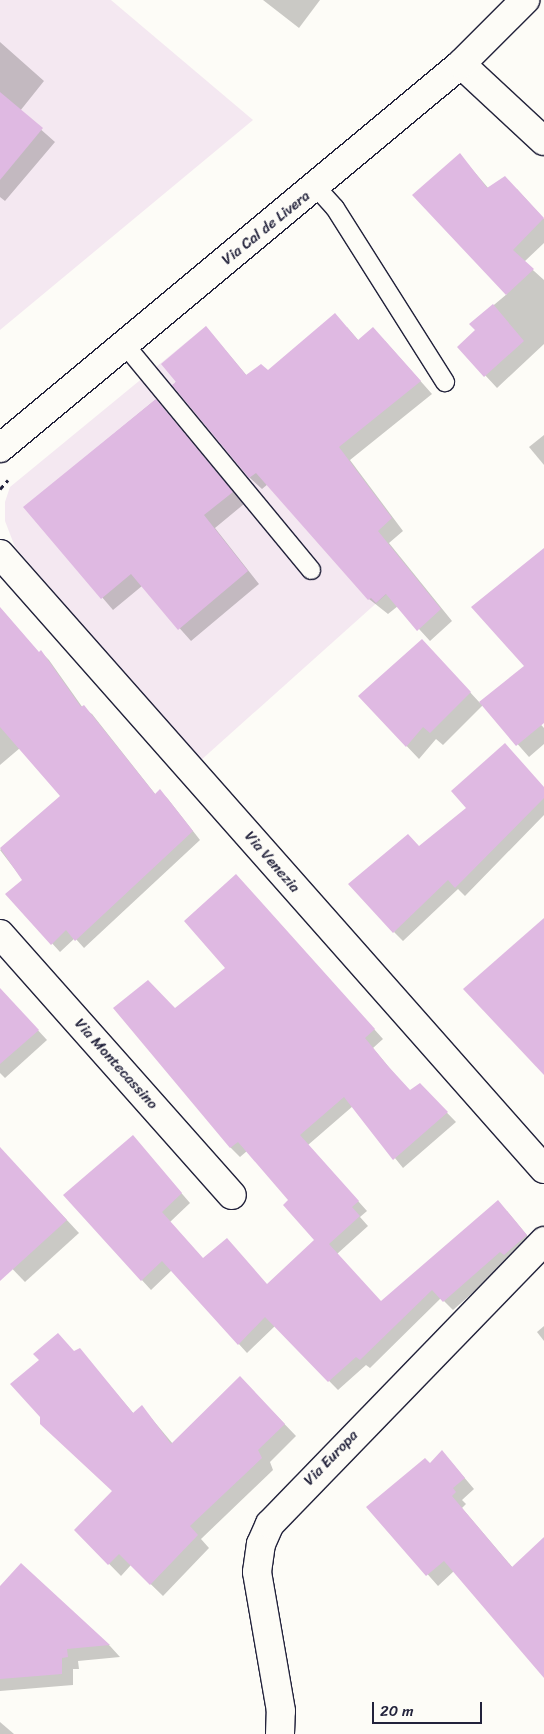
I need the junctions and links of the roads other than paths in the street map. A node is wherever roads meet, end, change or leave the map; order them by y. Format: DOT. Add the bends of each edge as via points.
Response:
graph roads {
  1 [pos="525,0"];
  2 [pos="461,64"];
  3 [pos="544,141"];
  4 [pos="316,187"];
  5 [pos="125,345"];
  6 [pos="445,382"];
  7 [pos="0,448"];
  8 [pos="0,554"];
  9 [pos="311,570"];
  10 [pos="0,934"];
  11 [pos="544,1169"];
  12 [pos="232,1195"];
  13 [pos="544,1241"];
  14 [pos="280,1734"];
  1 -- 2 [label="street, Via Cal de Livera"];
  2 -- 3 [label="street"];
  2 -- 4 [label="street, Via Cal de Livera"];
  4 -- 5 [label="street, Via Cal de Livera"];
  4 -- 6 [label="lane" via="335,208"];
  5 -- 7 [label="street, Via Cal de Livera"];
  5 -- 9 [label="lane"];
  8 -- 11 [label="street, Via Venezia"];
  10 -- 12 [label="street, Via Montecassino"];
  13 -- 14 [label="street, Via Europa" via="270,1524 261,1544 257,1572 281,1711"];
}
